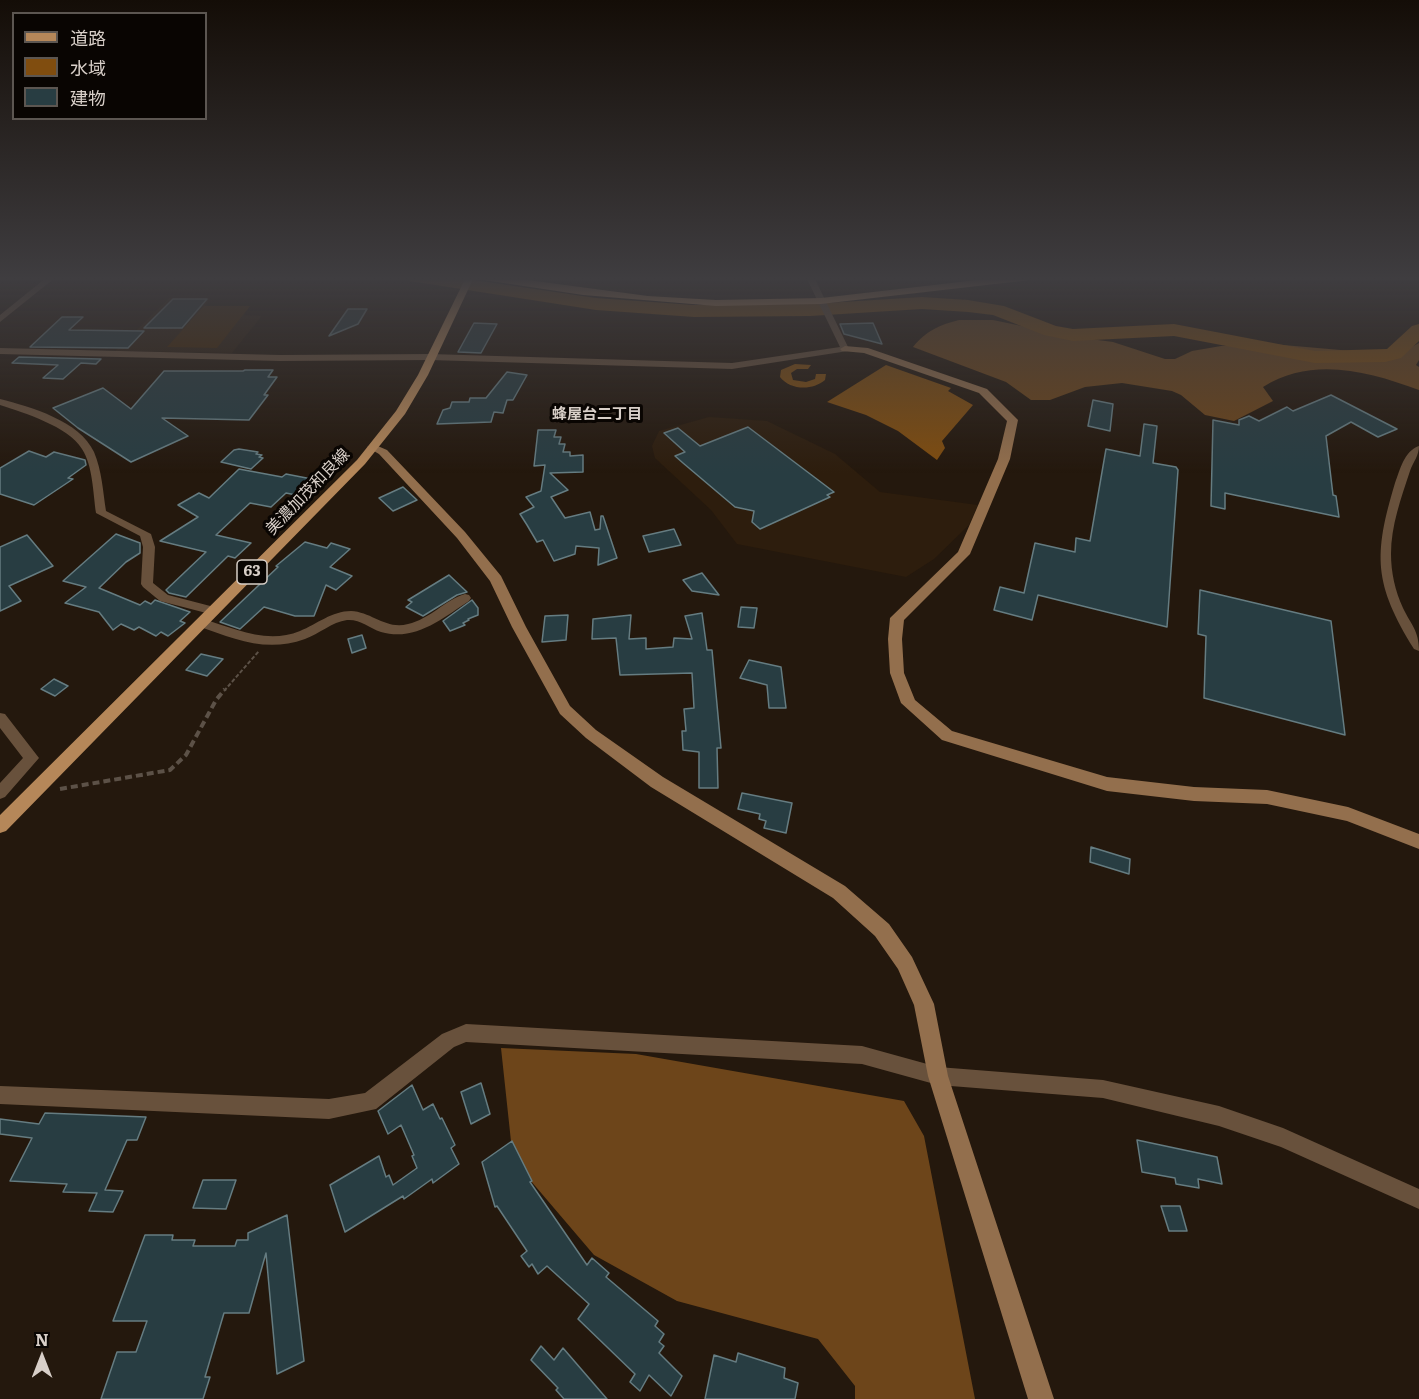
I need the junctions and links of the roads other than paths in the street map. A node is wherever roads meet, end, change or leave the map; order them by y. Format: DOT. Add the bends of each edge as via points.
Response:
graph roads {
  1 [pos="437,342"];
  2 [pos="842,342"];
  3 [pos="845,349"];
  4 [pos="0,351"];
  5 [pos="430,357"];
  6 [pos="0,402"];
  7 [pos="373,447"];
  8 [pos="1419,449"];
  9 [pos="465,598"];
  10 [pos="214,611"];
  11 [pos="202,623"];
  12 [pos="1419,646"];
  13 [pos="0,718"];
  14 [pos="0,793"];
  15 [pos="0,826"];
  16 [pos="1419,842"];
  17 [pos="938,1076"];
  18 [pos="0,1095"];
  19 [pos="1419,1199"];
  20 [pos="1041,1399"];
  1 -- 5 [label="main road, 美濃加茂和良線 / 63"];
  2 -- 3 [label="street"];
  3 -- 5 [label="street" via="732,366"];
  3 -- 16 [label="street" via="865,350 983,391 1013,420 1004,459 964,554 897,618 897,673 909,703 947,736 1107,784 1267,797 1348,814"];
  4 -- 5 [label="street" via="280,358"];
  5 -- 7 [label="main road, 美濃加茂和良線 / 63" via="400,412"];
  6 -- 10 [label="street" via="71,433 87,448 101,513 145,534 149,547 147,584 164,598"];
  7 -- 10 [label="main road, 美濃加茂和良線 / 63"];
  7 -- 17 [label="street" via="383,452 461,535 496,579 565,710 657,783 839,892 882,930 905,963 924,1004"];
  8 -- 12 [label="street" via="1410,456 1384,546 1385,573 1405,626"];
  9 -- 11 [label="street" via="426,624 401,630 383,628 360,616 343,616 286,642 266,643"];
  10 -- 11 [label="main road, 美濃加茂和良線 / 63"];
  11 -- 15 [label="main road, 美濃加茂和良線 / 63"];
  13 -- 14 [label="street" via="32,758"];
  17 -- 18 [label="street" via="862,1055 466,1033 448,1040 369,1102 329,1109"];
  17 -- 19 [label="street" via="1103,1089 1219,1116 1283,1138"];
  17 -- 20 [label="street"];
}
